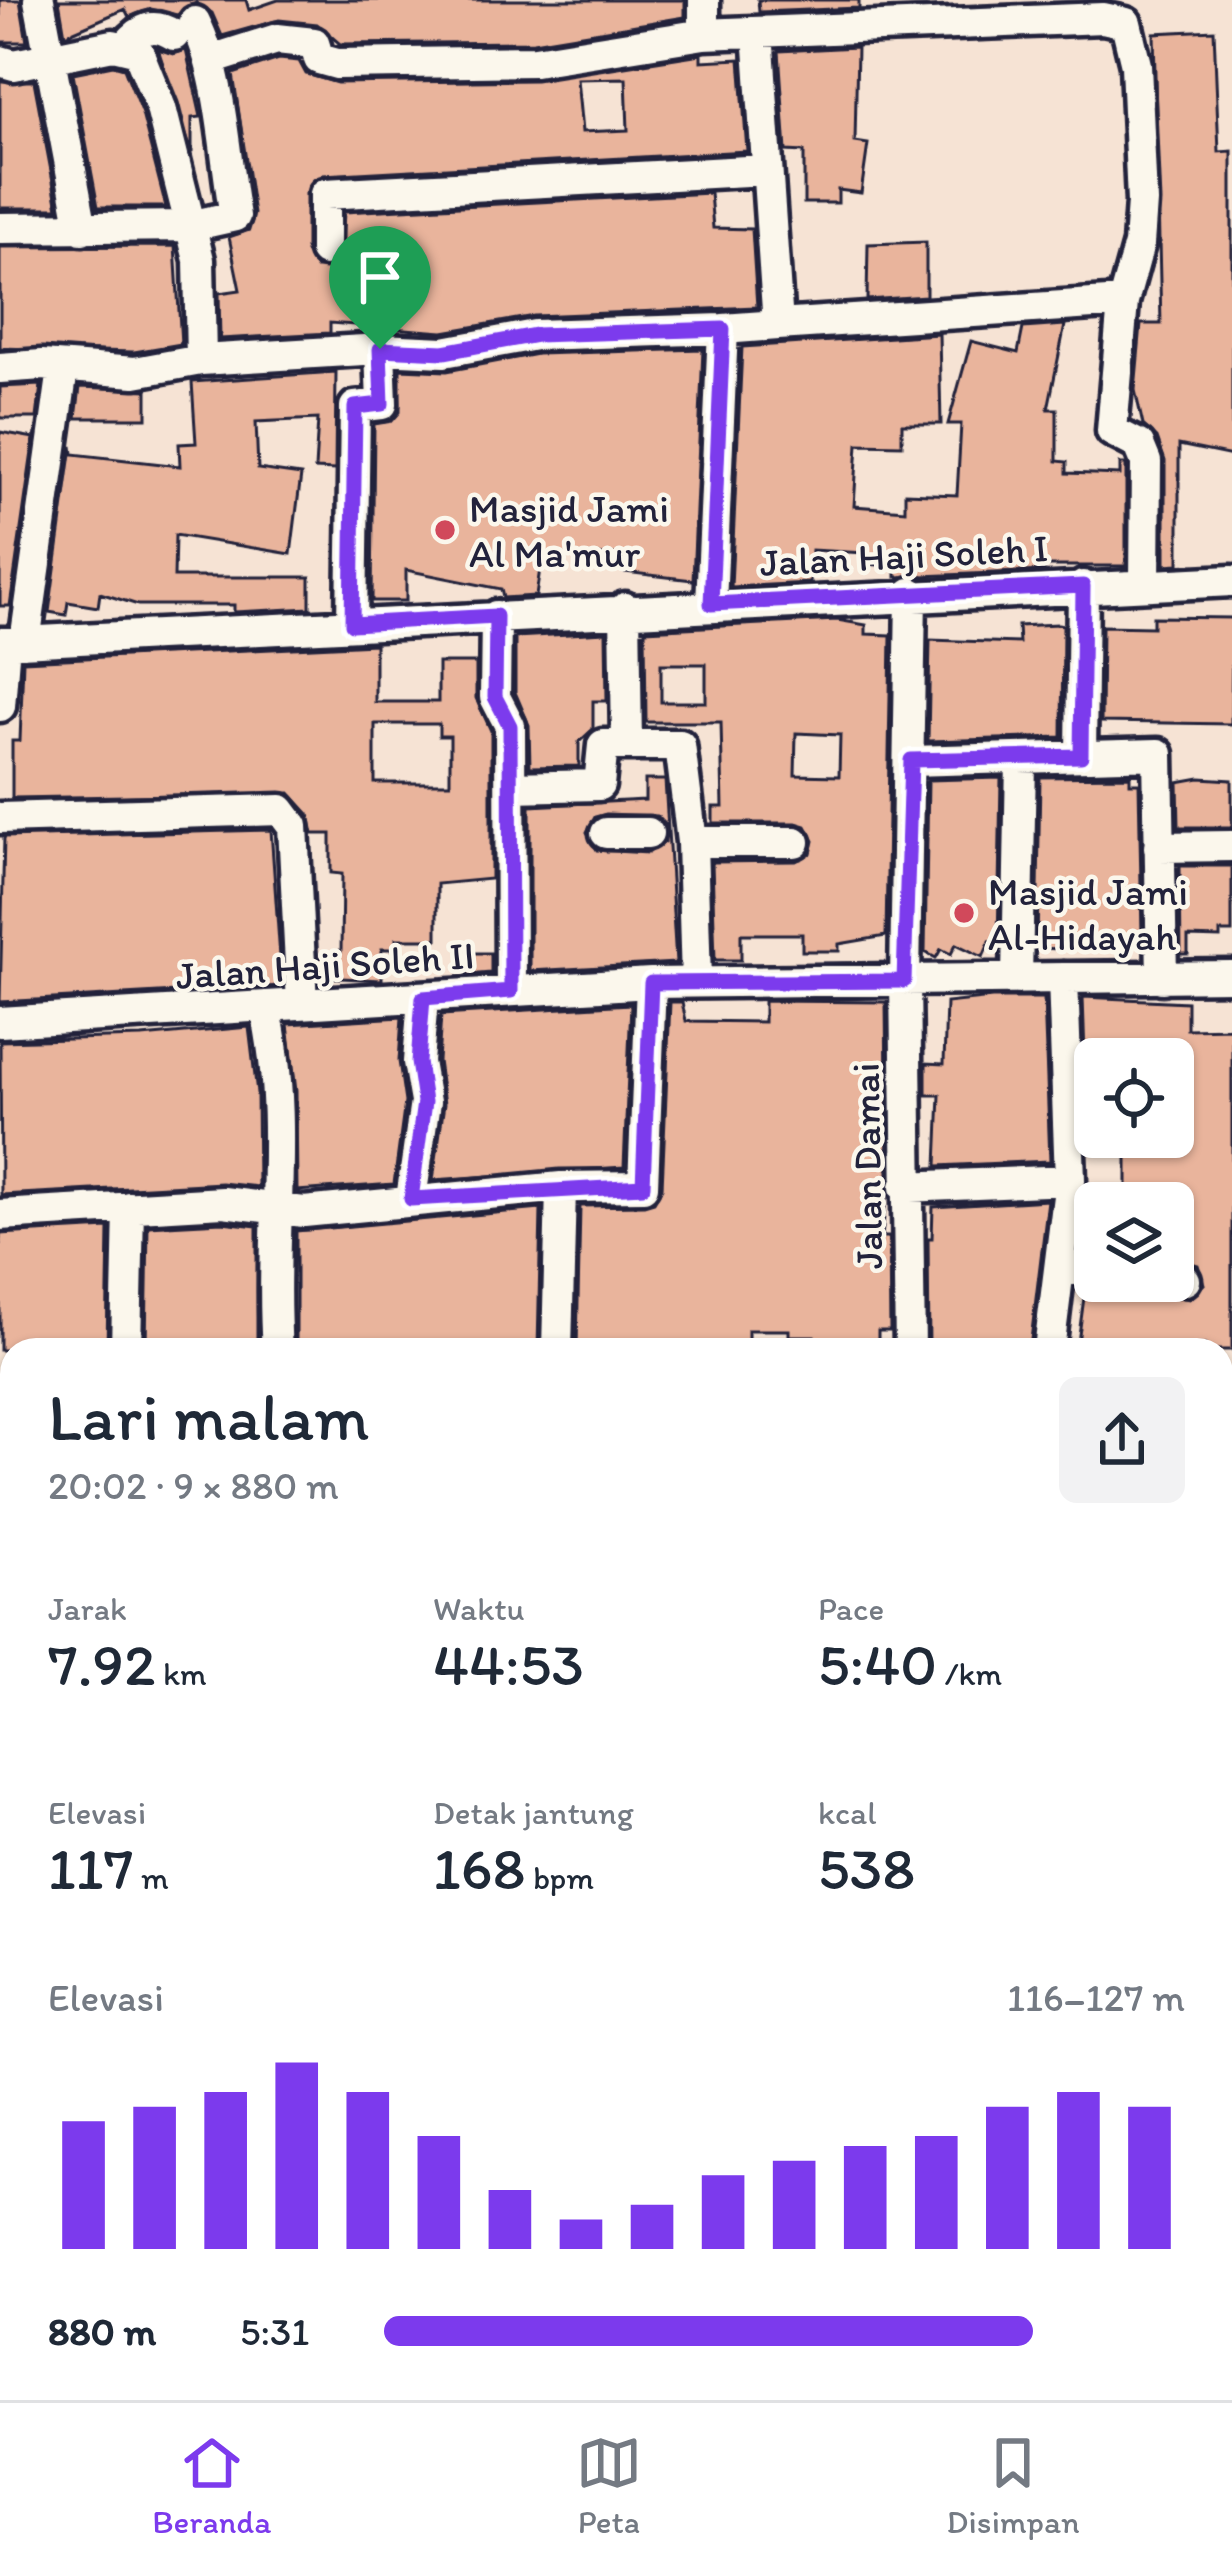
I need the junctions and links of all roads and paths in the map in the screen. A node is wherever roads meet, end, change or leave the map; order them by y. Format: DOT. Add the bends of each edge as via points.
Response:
graph roads {
  1 [pos="39,0"];
  2 [pos="704,0"];
  3 [pos="1086,13"];
  4 [pos="843,14"];
  5 [pos="758,32"];
  6 [pos="704,34"];
  7 [pos="126,46"];
  8 [pos="53,59"];
  9 [pos="214,59"];
  10 [pos="0,62"];
  11 [pos="765,170"];
  12 [pos="190,226"];
  13 [pos="0,228"];
  14 [pos="82,229"];
  15 [pos="325,251"];
  16 [pos="1123,302"];
  17 [pos="778,325"];
  18 [pos="723,329"];
  19 [pos="380,349"];
  20 [pos="201,360"];
  21 [pos="0,368"];
  22 [pos="63,369"];
  23 [pos="1232,581"];
  24 [pos="1145,583"];
  25 [pos="1083,586"];
  26 [pos="911,593"];
  27 [pos="711,604"];
  28 [pos="625,608"];
  29 [pos="496,616"];
  30 [pos="352,624"];
  31 [pos="10,643"];
  32 [pos="0,706"];
  33 [pos="627,745"];
  34 [pos="1081,756"];
  35 [pos="1021,759"];
  36 [pos="911,760"];
  37 [pos="511,787"];
  38 [pos="0,818"];
  39 [pos="606,833"];
  40 [pos="648,833"];
  41 [pos="692,842"];
  42 [pos="795,842"];
  43 [pos="1232,846"];
  44 [pos="1159,848"];
  45 [pos="1232,976"];
  46 [pos="1063,978"];
  47 [pos="1162,978"];
  48 [pos="1018,979"];
  49 [pos="904,981"];
  50 [pos="696,982"];
  51 [pos="651,983"];
  52 [pos="511,991"];
  53 [pos="423,998"];
  54 [pos="302,1004"];
  55 [pos="265,1006"];
  56 [pos="2,1022"];
  57 [pos="1070,1180"];
  58 [pos="562,1187"];
  59 [pos="904,1187"];
  60 [pos="411,1199"];
  61 [pos="276,1206"];
  62 [pos="129,1208"];
  63 [pos="0,1215"];
  64 [pos="1059,1270"];
  65 [pos="1074,1270"];
  66 [pos="126,1338"];
  67 [pos="276,1338"];
  68 [pos="557,1338"];
  69 [pos="910,1338"];
  70 [pos="1050,1338"];
  1 -- 8 [label="street"];
  2 -- 6 [label="street"];
  3 -- 4 [label="street"];
  3 -- 16 [label="street" via="1126,23 1136,65 1142,202"];
  4 -- 5 [label="street"];
  5 -- 6 [label="street"];
  5 -- 11 [label="street"];
  6 -- 9 [label="street" via="535,61 337,64 319,59 314,44 277,39"];
  7 -- 8 [label="street"];
  7 -- 9 [label="street" via="148,28 184,28"];
  7 -- 12 [label="street" via="150,71"];
  8 -- 10 [label="street"];
  8 -- 14 [label="street"];
  9 -- 12 [label="street" via="235,216"];
  11 -- 15 [label="street" via="325,194"];
  11 -- 17 [label="street"];
  12 -- 14 [label="street"];
  12 -- 20 [label="street" via="199,260"];
  13 -- 14 [label="street"];
  16 -- 17 [label="street"];
  16 -- 24 [label="street" via="1112,431 1139,445 1146,462"];
  17 -- 18 [label="street"];
  18 -- 19 [label="street" via="536,335 444,352"];
  18 -- 27 [label="street"];
  19 -- 20 [label="street"];
  19 -- 30 [label="street" via="382,404 355,407"];
  20 -- 22 [label="street" via="135,372"];
  21 -- 22 [label="street"];
  22 -- 31 [label="street"];
  23 -- 24 [label="street, Jalan Haji Soleh I"];
  24 -- 25 [label="street, Jalan Haji Soleh I"];
  25 -- 26 [label="street, Jalan Haji Soleh I"];
  25 -- 34 [label="street"];
  26 -- 27 [label="street, Jalan Haji Soleh I"];
  26 -- 36 [label="street, Jalan Damai"];
  27 -- 28 [label="street, Jalan Haji Soleh I"];
  28 -- 29 [label="street, Jalan Haji Soleh I"];
  28 -- 33 [label="street"];
  29 -- 30 [label="street, Jalan Haji Soleh I"];
  29 -- 37 [label="street" via="495,697 510,726"];
  30 -- 31 [label="street, Jalan Haji Soleh I"];
  31 -- 32 [label="street"];
  33 -- 37 [label="street" via="602,746 599,785"];
  33 -- 41 [label="street" via="684,750"];
  34 -- 35 [label="street"];
  34 -- 44 [label="street" via="1158,754"];
  35 -- 36 [label="street"];
  35 -- 48 [label="street"];
  36 -- 49 [label="street, Jalan Damai"];
  37 -- 52 [label="street"];
  38 -- 54 [label="street" via="281,810 293,826"];
  39 -- 40 [label="street"];
  41 -- 42 [label="street"];
  41 -- 50 [label="street"];
  43 -- 44 [label="street"];
  44 -- 47 [label="street"];
  45 -- 47 [label="street, Jalan Haji Soleh II"];
  46 -- 47 [label="street, Jalan Haji Soleh II"];
  46 -- 48 [label="street, Jalan Haji Soleh II"];
  46 -- 57 [label="street"];
  48 -- 49 [label="street, Jalan Haji Soleh II"];
  49 -- 50 [label="street, Jalan Haji Soleh II"];
  49 -- 59 [label="street, Jalan Damai"];
  50 -- 51 [label="street, Jalan Haji Soleh II"];
  51 -- 52 [label="street, Jalan Haji Soleh II"];
  51 -- 58 [label="street" via="643,1186"];
  52 -- 53 [label="street, Jalan Haji Soleh II"];
  53 -- 54 [label="street, Jalan Haji Soleh II"];
  53 -- 60 [label="street" via="424,1118"];
  54 -- 55 [label="street, Jalan Haji Soleh II"];
  55 -- 56 [label="street, Jalan Haji Soleh II"];
  55 -- 61 [label="street" via="279,1090"];
  57 -- 59 [label="street"];
  57 -- 64 [label="street"];
  58 -- 60 [label="street"];
  58 -- 68 [label="street"];
  59 -- 69 [label="street, Jalan Damai"];
  60 -- 61 [label="street" via="304,1212"];
  61 -- 62 [label="street"];
  61 -- 67 [label="street"];
  62 -- 63 [label="street"];
  62 -- 66 [label="street"];
  64 -- 65 [label="street"];
  64 -- 70 [label="street"];
}
